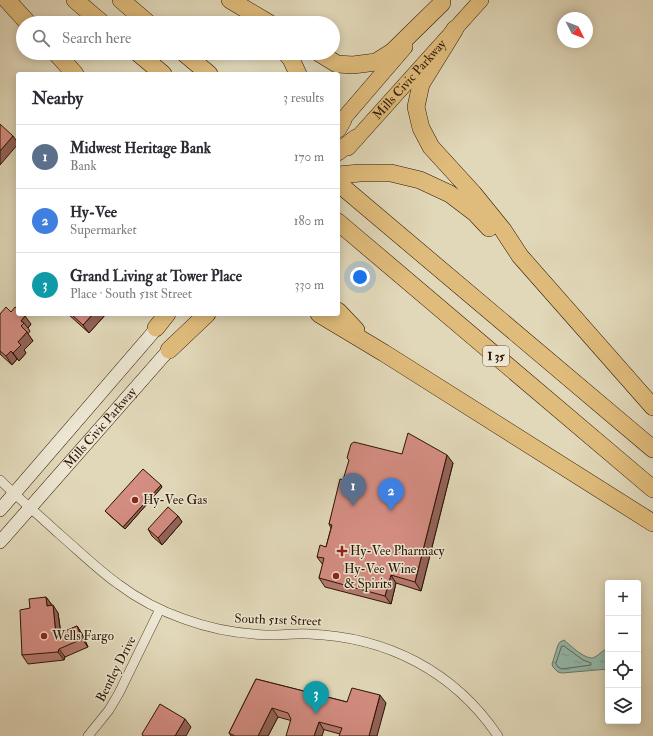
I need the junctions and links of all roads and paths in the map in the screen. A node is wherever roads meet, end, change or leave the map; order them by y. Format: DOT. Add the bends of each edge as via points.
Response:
graph roads {
  1 [pos="7,0"];
  2 [pos="75,0"];
  3 [pos="121,0"];
  4 [pos="481,0"];
  5 [pos="232,1"];
  6 [pos="444,2"];
  7 [pos="22,16"];
  8 [pos="94,16"];
  9 [pos="140,16"];
  10 [pos="250,16"];
  11 [pos="257,16"];
  12 [pos="455,29"];
  13 [pos="62,60"];
  14 [pos="146,60"];
  15 [pos="192,60"];
  16 [pos="291,60"];
  17 [pos="330,60"];
  18 [pos="73,72"];
  19 [pos="161,72"];
  20 [pos="207,72"];
  21 [pos="297,72"];
  22 [pos="340,124"];
  23 [pos="356,138"];
  24 [pos="340,155"];
  25 [pos="340,176"];
  26 [pos="340,185"];
  27 [pos="340,224"];
  28 [pos="520,256"];
  29 [pos="340,313"];
  30 [pos="166,316"];
  31 [pos="198,316"];
  32 [pos="205,316"];
  33 [pos="322,316"];
  34 [pos="156,328"];
  35 [pos="169,350"];
  36 [pos="384,353"];
  37 [pos="653,407"];
  38 [pos="653,449"];
  39 [pos="0,480"];
  40 [pos="653,489"];
  41 [pos="14,494"];
  42 [pos="30,508"];
  43 [pos="0,510"];
  44 [pos="653,523"];
  45 [pos="0,542"];
  46 [pos="160,609"];
  47 [pos="88,736"];
  48 [pos="498,736"];
  1 -- 7 [label="highway"];
  2 -- 8 [label="highway"];
  3 -- 9 [label="highway"];
  4 -- 12 [label="main road, Mills Civic Parkway"];
  5 -- 10 [label="highway"];
  5 -- 11 [label="highway"];
  6 -- 17 [label="highway" via="392,52 376,62 353,65 337,64"];
  6 -- 22 [label="main road, Mills Civic Parkway"];
  12 -- 23 [label="main road, Mills Civic Parkway"];
  12 -- 28 [label="highway" via="421,84 416,107 421,128 431,147 478,199"];
  13 -- 18 [label="highway"];
  14 -- 19 [label="highway"];
  15 -- 20 [label="highway"];
  16 -- 21 [label="highway"];
  23 -- 24 [label="highway"];
  25 -- 28 [label="highway" via="391,173 420,180 450,194 475,213 497,237"];
  26 -- 38 [label="highway, I 35"];
  27 -- 40 [label="highway, I 35"];
  28 -- 37 [label="highway"];
  29 -- 36 [label="highway"];
  30 -- 34 [label="highway"];
  31 -- 35 [label="main road, Mills Civic Parkway"];
  32 -- 35 [label="highway"];
  33 -- 36 [label="highway"];
  34 -- 41 [label="main road, Mills Civic Parkway"];
  35 -- 42 [label="main road, Mills Civic Parkway"];
  36 -- 44 [label="highway"];
  39 -- 41 [label="street, South 51st Street"];
  41 -- 42 [label="street, South 51st Street"];
  41 -- 43 [label="main road, Mills Civic Parkway"];
  42 -- 45 [label="main road, Mills Civic Parkway"];
  42 -- 46 [label="street, South 51st Street" via="98,569 139,598"];
  46 -- 47 [label="street, Bentley Drive" via="119,693"];
  46 -- 48 [label="street, South 51st Street" via="206,626 230,631 277,635 332,635 369,643 398,653 437,674 456,689 476,708"];
}
